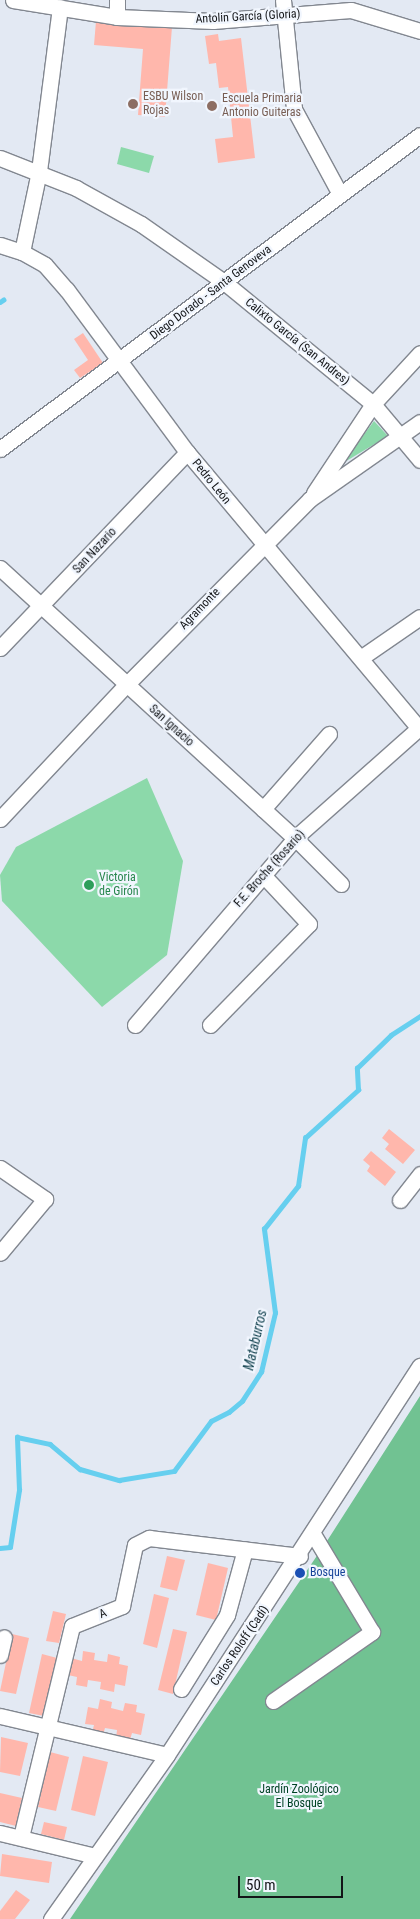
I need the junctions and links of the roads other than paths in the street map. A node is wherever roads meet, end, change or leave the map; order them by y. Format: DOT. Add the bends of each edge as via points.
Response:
graph roads {
  1 [pos="13,0"];
  2 [pos="117,0"];
  3 [pos="60,7"];
  4 [pos="283,7"];
  5 [pos="117,17"];
  6 [pos="419,26"];
  7 [pos="420,135"];
  8 [pos="0,158"];
  9 [pos="39,171"];
  10 [pos="340,194"];
  11 [pos="0,245"];
  12 [pos="22,252"];
  13 [pos="224,282"];
  14 [pos="420,353"];
  15 [pos="120,361"];
  16 [pos="373,404"];
  17 [pos="420,422"];
  18 [pos="402,437"];
  19 [pos="0,448"];
  20 [pos="187,452"];
  21 [pos="420,460"];
  22 [pos="310,498"];
  23 [pos="262,544"];
  24 [pos="0,568"];
  25 [pos="44,605"];
  26 [pos="420,617"];
  27 [pos="0,648"];
  28 [pos="362,657"];
  29 [pos="126,685"];
  30 [pos="419,728"];
  31 [pos="329,734"];
  32 [pos="263,808"];
  33 [pos="0,819"];
  34 [pos="295,838"];
  35 [pos="264,875"];
  36 [pos="341,884"];
  37 [pos="135,1024"];
  38 [pos="210,1025"];
  39 [pos="0,1168"];
  40 [pos="420,1174"];
  41 [pos="400,1200"];
  42 [pos="0,1252"];
  43 [pos="420,1366"];
  44 [pos="314,1534"];
  45 [pos="245,1549"];
  46 [pos="300,1556"];
  47 [pos="4,1637"];
  48 [pos="0,1655"];
  49 [pos="181,1689"];
  50 [pos="273,1701"];
  51 [pos="0,1716"];
  52 [pos="48,1726"];
  53 [pos="168,1755"];
  54 [pos="0,1832"];
  55 [pos="21,1837"];
  56 [pos="95,1856"];
  57 [pos="51,1919"];
  1 -- 3 [label="street, Antolin García (Gloria)"];
  2 -- 5 [label="street"];
  3 -- 5 [label="street, Antolin García (Gloria)"];
  3 -- 9 [label="street"];
  4 -- 5 [label="street, Antolin García (Gloria)" via="213,21"];
  4 -- 6 [label="street, Antolin García (Gloria)" via="351,10"];
  4 -- 10 [label="street" via="294,109"];
  7 -- 10 [label="street, Diego Dorado - Santa Genoveva"];
  8 -- 9 [label="street, Calixto García (San Andres)"];
  9 -- 12 [label="street"];
  9 -- 13 [label="street, Calixto García (San Andres)" via="141,224"];
  10 -- 13 [label="street, Diego Dorado - Santa Genoveva"];
  11 -- 12 [label="street, Pedro León"];
  12 -- 15 [label="street, Pedro León" via="45,265 68,290"];
  13 -- 15 [label="street, Diego Dorado - Santa Genoveva"];
  13 -- 16 [label="street, Calixto García (San Andres)"];
  14 -- 16 [label="street"];
  15 -- 19 [label="street, Diego Dorado - Santa Genoveva"];
  15 -- 20 [label="street, Pedro León"];
  16 -- 18 [label="street, Calixto García (San Andres)"];
  16 -- 22 [label="street"];
  17 -- 18 [label="street, Agramonte"];
  18 -- 21 [label="street, Calixto García (San Andres)"];
  18 -- 22 [label="street, Agramonte"];
  20 -- 23 [label="street, Pedro León"];
  20 -- 25 [label="street, San Nazario"];
  22 -- 23 [label="street, Agramonte"];
  23 -- 28 [label="street, Pedro León"];
  23 -- 29 [label="street, Agramonte"];
  24 -- 25 [label="street, San Ignacio"];
  25 -- 27 [label="street, San Nazario"];
  25 -- 29 [label="street, San Ignacio"];
  26 -- 28 [label="street"];
  28 -- 30 [label="street, Pedro León"];
  29 -- 32 [label="street, San Ignacio"];
  29 -- 33 [label="street, Agramonte"];
  30 -- 34 [label="street, F.E. Broche (Rosario)"];
  31 -- 32 [label="street"];
  32 -- 34 [label="street, San Ignacio"];
  34 -- 35 [label="street, F.E. Broche (Rosario)"];
  34 -- 36 [label="street, San Ignacio"];
  35 -- 37 [label="street, F.E. Broche (Rosario)"];
  35 -- 38 [label="street" via="309,924"];
  39 -- 42 [label="street" via="45,1200"];
  40 -- 41 [label="street"];
  43 -- 44 [label="street, Carlos Roloff (Cadí)"];
  44 -- 46 [label="street, Carlos Roloff (Cadí)"];
  44 -- 50 [label="street" via="372,1632"];
  45 -- 46 [label="street, A"];
  45 -- 49 [label="street" via="227,1615"];
  45 -- 52 [label="street, A" via="149,1538 135,1545 122,1606 72,1626"];
  46 -- 53 [label="street, Carlos Roloff (Cadí)"];
  47 -- 48 [label="street"];
  51 -- 52 [label="street"];
  52 -- 53 [label="street"];
  52 -- 55 [label="street, A"];
  53 -- 56 [label="street, Carlos Roloff (Cadí)"];
  54 -- 55 [label="street"];
  55 -- 56 [label="street"];
  56 -- 57 [label="street, Carlos Roloff (Cadí)"];
}
